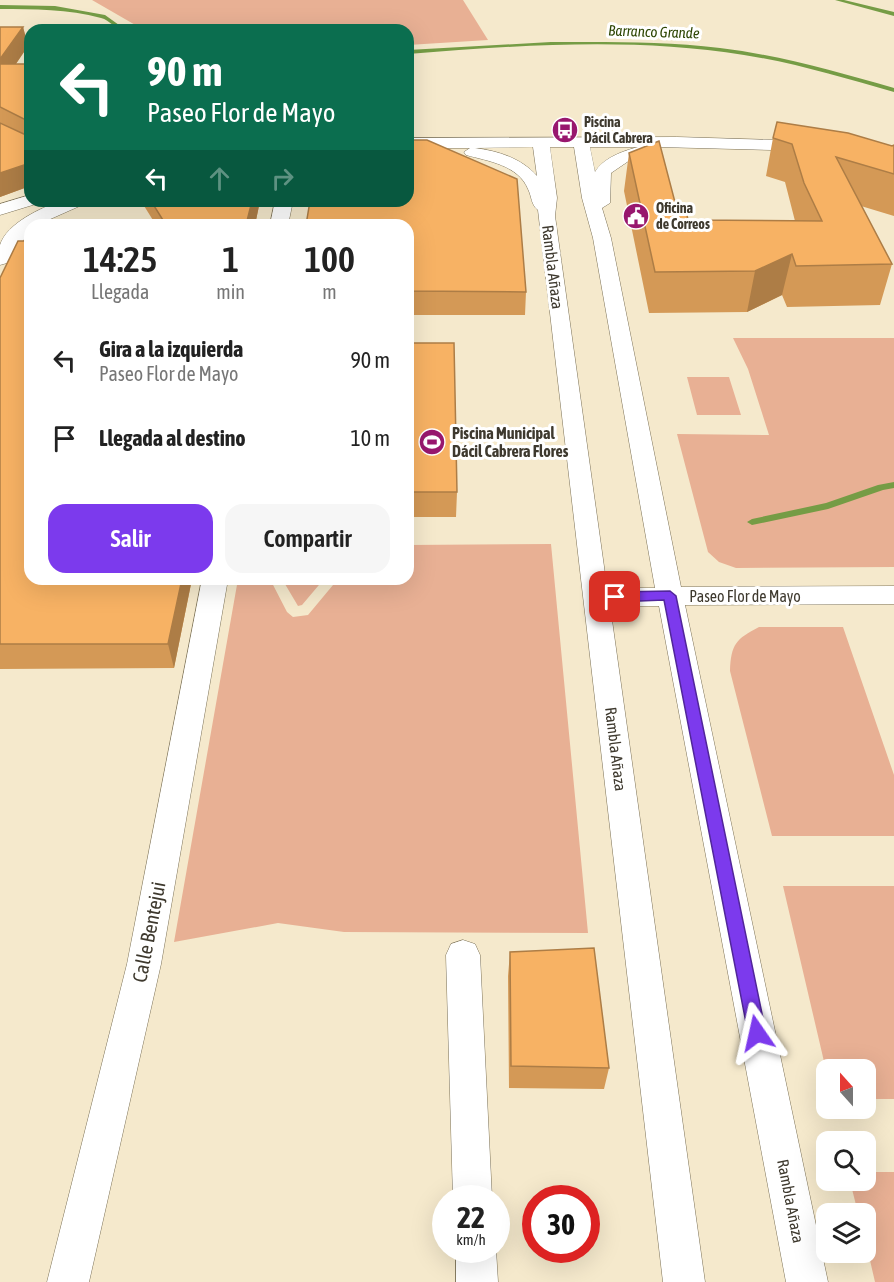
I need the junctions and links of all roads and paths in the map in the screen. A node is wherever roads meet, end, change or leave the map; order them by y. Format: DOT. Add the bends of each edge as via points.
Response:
graph roads {
  1 [pos="581,142"];
  2 [pos="677,142"];
  3 [pos="414,143"];
  4 [pos="542,143"];
  5 [pos="824,148"];
  6 [pos="414,149"];
  7 [pos="24,202"];
  8 [pos="55,207"];
  9 [pos="0,210"];
  10 [pos="546,216"];
  11 [pos="32,219"];
  12 [pos="24,226"];
  13 [pos="602,237"];
  14 [pos="3,246"];
  15 [pos="214,585"];
  16 [pos="894,595"];
  17 [pos="670,596"];
  18 [pos="596,597"];
  19 [pos="464,955"];
  20 [pos="473,1185"];
  21 [pos="476,1263"];
  22 [pos="68,1282"];
  23 [pos="477,1282"];
  24 [pos="684,1282"];
  25 [pos="807,1282"];
  1 -- 2 [label="street"];
  1 -- 4 [label="street"];
  1 -- 13 [label="street"];
  2 -- 5 [label="street"];
  2 -- 13 [label="street" via="627,155 603,171"];
  3 -- 4 [label="street"];
  4 -- 10 [label="street"];
  6 -- 10 [label="street" via="489,154 524,170 536,186"];
  7 -- 9 [label="street"];
  8 -- 11 [label="street"];
  10 -- 18 [label="street, Rambla Añaza"];
  12 -- 14 [label="street"];
  13 -- 17 [label="street, Rambla Añaza"];
  15 -- 22 [label="street, Calle Bentejui" via="144,964"];
  16 -- 17 [label="street, Paseo Flor de Mayo"];
  17 -- 18 [label="street, Paseo Flor de Mayo"];
  17 -- 25 [label="street, Rambla Añaza"];
  18 -- 24 [label="street, Rambla Añaza"];
  19 -- 20 [label="street"];
  21 -- 23 [label="street"];
}
